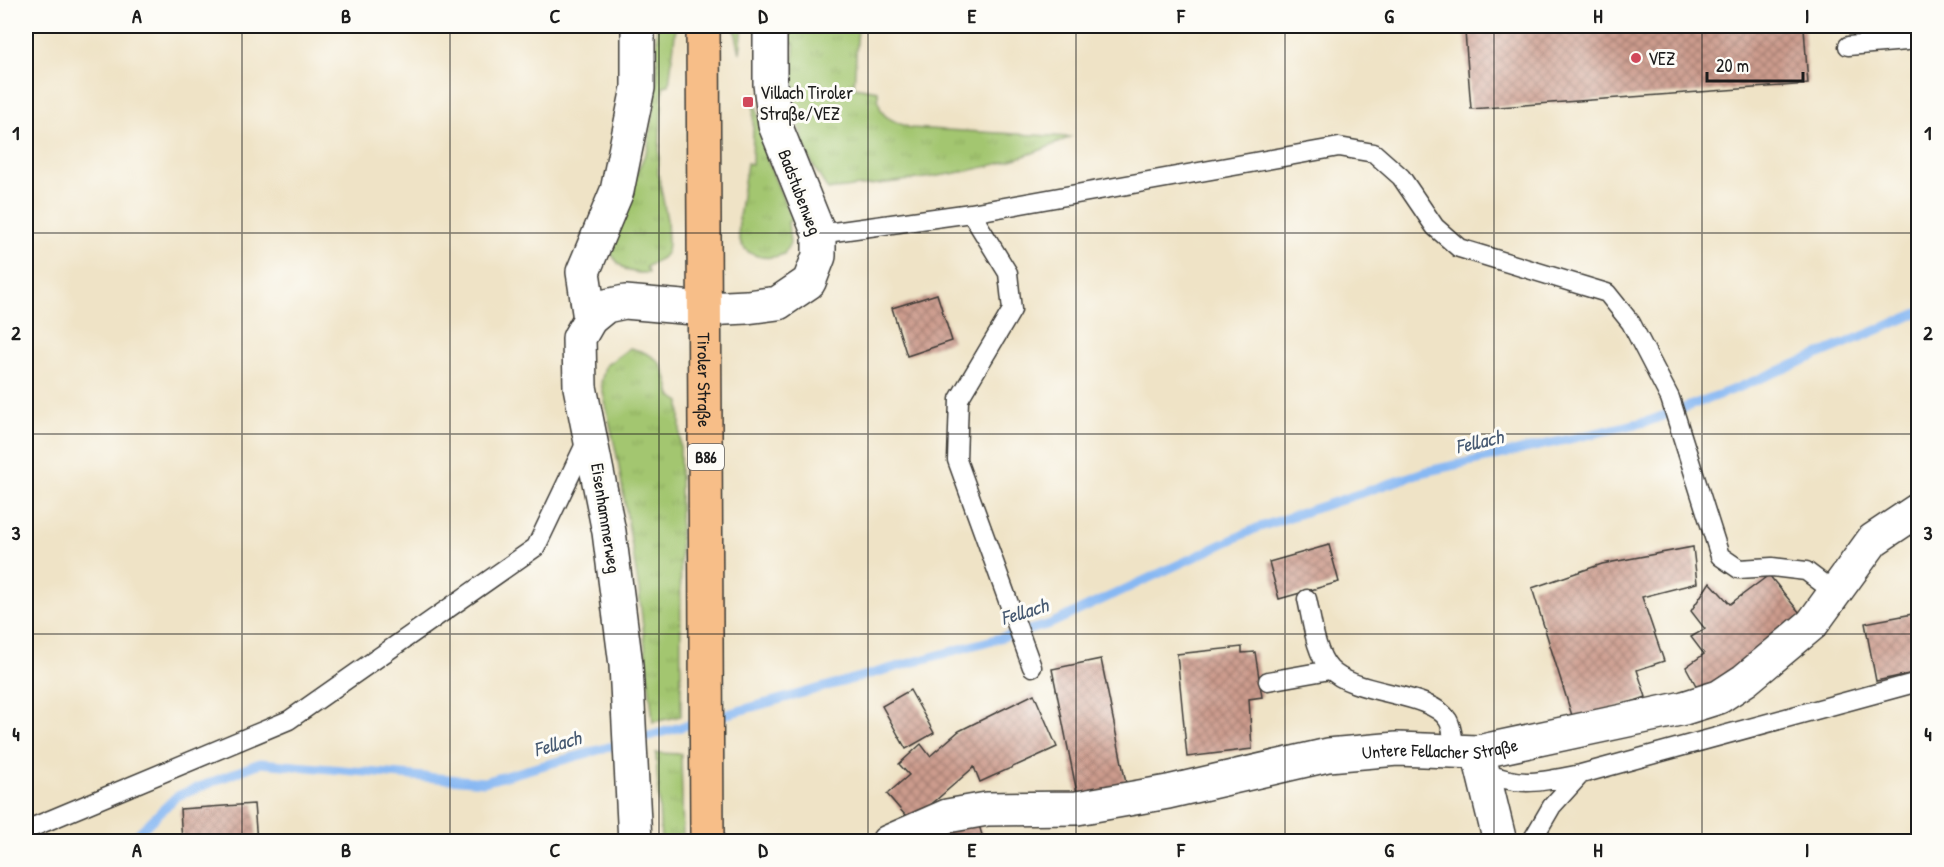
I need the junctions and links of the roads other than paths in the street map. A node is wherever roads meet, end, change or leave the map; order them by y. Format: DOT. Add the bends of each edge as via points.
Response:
graph roads {
  1 [pos="638,26"];
  2 [pos="703,26"];
  3 [pos="770,26"];
  4 [pos="1918,40"];
  5 [pos="1848,46"];
  6 [pos="971,213"];
  7 [pos="819,234"];
  8 [pos="705,309"];
  9 [pos="590,319"];
  10 [pos="591,431"];
  11 [pos="1918,510"];
  12 [pos="1834,592"];
  13 [pos="1307,599"];
  14 [pos="1030,660"];
  15 [pos="1330,670"];
  16 [pos="1268,681"];
  17 [pos="1918,682"];
  18 [pos="1472,759"];
  19 [pos="1581,774"];
  20 [pos="26,830"];
  21 [pos="635,842"];
  22 [pos="707,842"];
  23 [pos="888,842"];
  24 [pos="1500,842"];
  25 [pos="1531,842"];
  1 -- 9 [label="street" via="638,88 617,191 583,272"];
  2 -- 8 [label="main road, Tiroler Straße / B86"];
  3 -- 7 [label="street, Badstubenweg" via="775,125"];
  4 -- 5 [label="lane"];
  6 -- 7 [label="lane"];
  6 -- 12 [label="lane" via="1339,147 1374,153 1401,177 1435,227 1459,248 1607,293 1631,323 1670,398 1720,556 1739,569 1806,571"];
  6 -- 14 [label="lane" via="1008,273 1012,310 959,399 957,460"];
  7 -- 8 [label="street, Badstubenweg" via="819,256 809,282 796,292 777,303"];
  8 -- 9 [label="street" via="625,303 606,306"];
  8 -- 22 [label="main road, Tiroler Straße / B86"];
  9 -- 10 [label="street, Eisenhammerweg" via="579,338 580,387"];
  10 -- 20 [label="lane" via="536,547 289,720"];
  10 -- 21 [label="street, Eisenhammerweg" via="619,605 631,722"];
  11 -- 12 [label="street, Untere Fellacher Straße" via="1873,540"];
  12 -- 18 [label="street, Untere Fellacher Straße" via="1812,624 1719,697"];
  13 -- 15 [label="lane" via="1321,654"];
  15 -- 16 [label="lane"];
  15 -- 18 [label="lane" via="1360,686 1434,709 1448,720"];
  17 -- 19 [label="lane"];
  18 -- 19 [label="lane" via="1506,781 1528,784"];
  18 -- 23 [label="street, Untere Fellacher Straße" via="1397,749 1328,755 1168,792 1077,808 987,809 947,816"];
  18 -- 24 [label="street"];
  19 -- 25 [label="lane" via="1552,807"];
}
